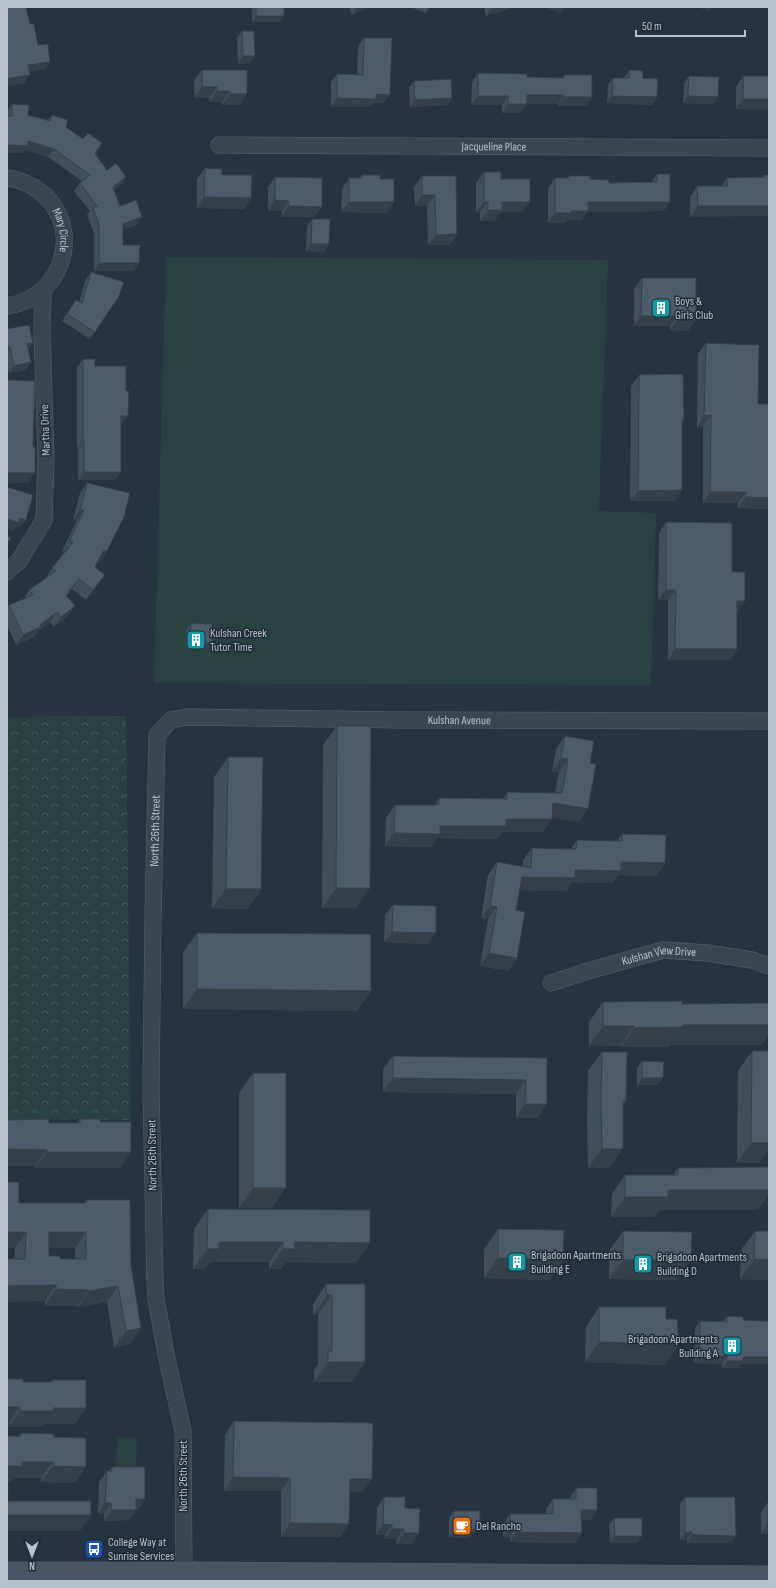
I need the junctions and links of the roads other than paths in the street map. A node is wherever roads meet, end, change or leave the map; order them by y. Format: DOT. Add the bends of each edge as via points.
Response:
graph roads {
  1 [pos="219,145"];
  2 [pos="769,148"];
  3 [pos="7,178"];
  4 [pos="43,291"];
  5 [pos="7,306"];
  6 [pos="7,572"];
  7 [pos="769,721"];
  8 [pos="157,735"];
  9 [pos="769,966"];
  10 [pos="551,983"];
  11 [pos="184,1572"];
  12 [pos="7,1573"];
  13 [pos="769,1577"];
  1 -- 2 [label="street, Jacqueline Place"];
  3 -- 4 [label="street, Mary Circle" via="17,179 42,192 59,214 65,241 59,269"];
  4 -- 5 [label="street, Mary Circle" via="21,304"];
  4 -- 6 [label="street, Martha Drive" via="46,460 44,520 19,561"];
  7 -- 8 [label="street, Kulshan Avenue" via="186,717 172,720"];
  8 -- 11 [label="street, North 26th Street" via="151,1089 155,1282 167,1359 183,1431"];
  9 -- 10 [label="street, Kulshan View Drive" via="752,960 708,953 663,950 588,970"];
  11 -- 12 [label="main road"];
  11 -- 13 [label="main road"];
}
